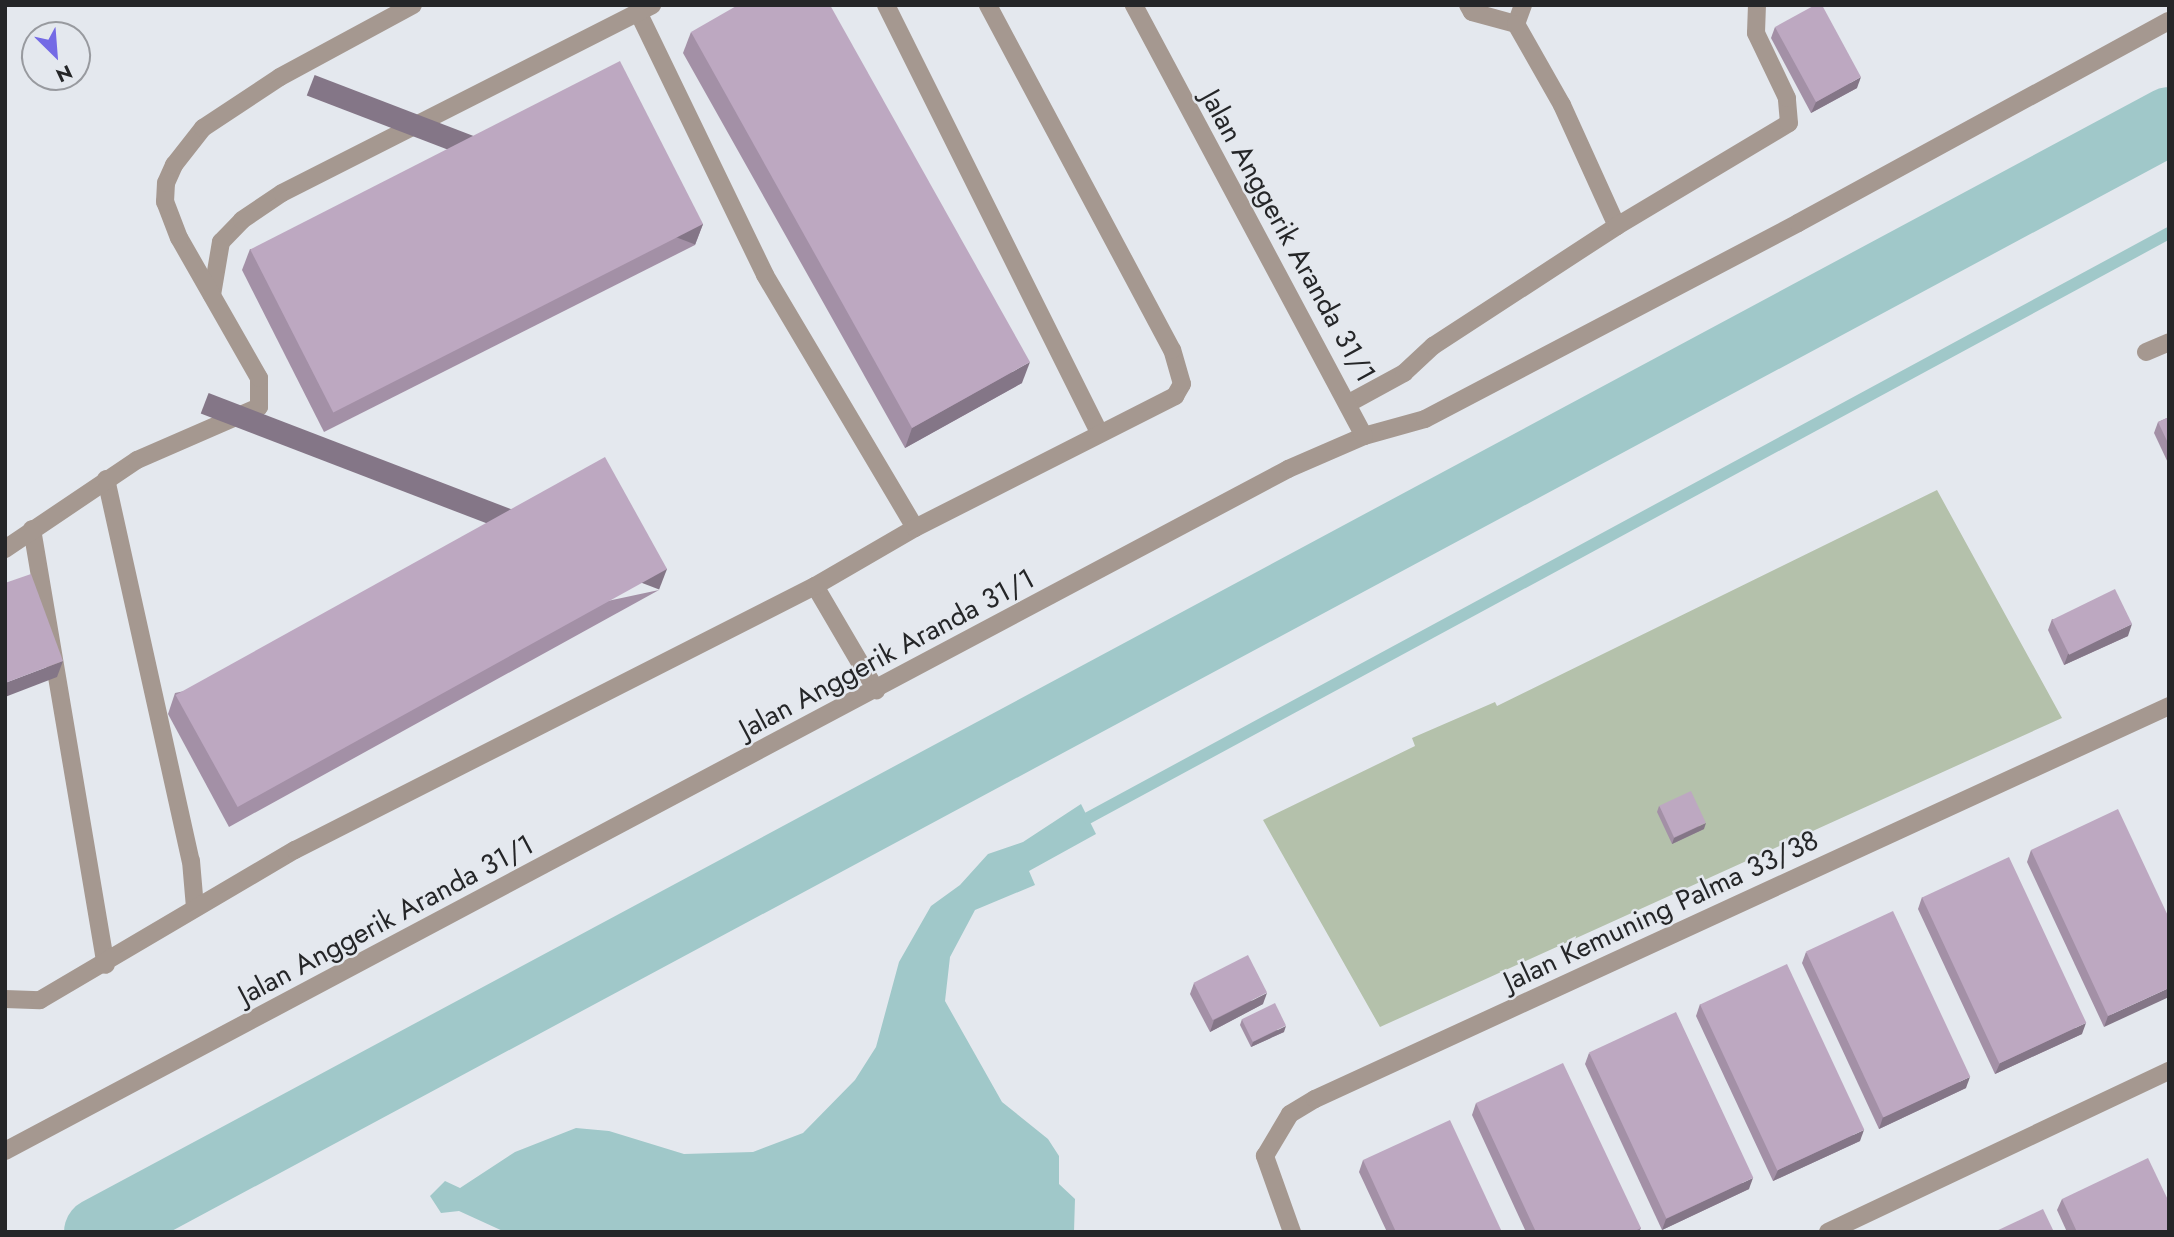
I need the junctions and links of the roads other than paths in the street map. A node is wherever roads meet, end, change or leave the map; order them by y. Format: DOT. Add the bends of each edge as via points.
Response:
graph roads {
  1 [pos="413,5"];
  2 [pos="886,5"];
  3 [pos="988,5"];
  4 [pos="1134,5"];
  5 [pos="1468,5"];
  6 [pos="1522,5"];
  7 [pos="1757,5"];
  8 [pos="645,9"];
  9 [pos="2169,21"];
  10 [pos="1516,24"];
  11 [pos="1617,226"];
  12 [pos="212,295"];
  13 [pos="2169,342"];
  14 [pos="2146,352"];
  15 [pos="1349,403"];
  16 [pos="1099,432"];
  17 [pos="1364,436"];
  18 [pos="106,479"];
  19 [pos="915,527"];
  20 [pos="32,529"];
  21 [pos="5,549"];
  22 [pos="815,586"];
  23 [pos="876,690"];
  24 [pos="2169,706"];
  25 [pos="195,908"];
  26 [pos="106,965"];
  27 [pos="5,999"];
  28 [pos="2169,1072"];
  29 [pos="5,1151"];
  30 [pos="1291,1230"];
  31 [pos="1828,1232"];
  1 -- 12 [label="street" via="280,77 203,128 174,165 165,202 179,238"];
  2 -- 16 [label="street"];
  3 -- 16 [label="street" via="1172,350 1182,384 1175,396"];
  4 -- 15 [label="street, Jalan Anggerik Aranda 31/1"];
  5 -- 10 [label="street" via="1472,12"];
  6 -- 10 [label="street"];
  7 -- 11 [label="street" via="1756,33 1787,98 1789,123"];
  8 -- 12 [label="street" via="282,193 242,220 221,242"];
  8 -- 19 [label="street" via="765,275"];
  9 -- 17 [label="street" via="1425,419"];
  10 -- 11 [label="street" via="1562,105"];
  11 -- 15 [label="street" via="1433,346 1404,373"];
  12 -- 18 [label="street" via="259,377 262,402 253,412 137,460"];
  13 -- 14 [label="street"];
  15 -- 17 [label="street, Jalan Anggerik Aranda 31/1"];
  16 -- 19 [label="street"];
  17 -- 23 [label="street, Jalan Anggerik Aranda 31/1" via="1288,469"];
  18 -- 20 [label="street"];
  18 -- 25 [label="street" via="191,861"];
  19 -- 22 [label="street"];
  20 -- 21 [label="street"];
  20 -- 26 [label="street" via="63,690"];
  22 -- 23 [label="street"];
  22 -- 25 [label="street" via="295,850"];
  23 -- 29 [label="street, Jalan Anggerik Aranda 31/1"];
  24 -- 30 [label="street, Jalan Kemuning Palma 33/38" via="1315,1099 1290,1114 1265,1156"];
  25 -- 26 [label="street"];
  26 -- 27 [label="street" via="40,1000"];
  28 -- 31 [label="street"];
}
